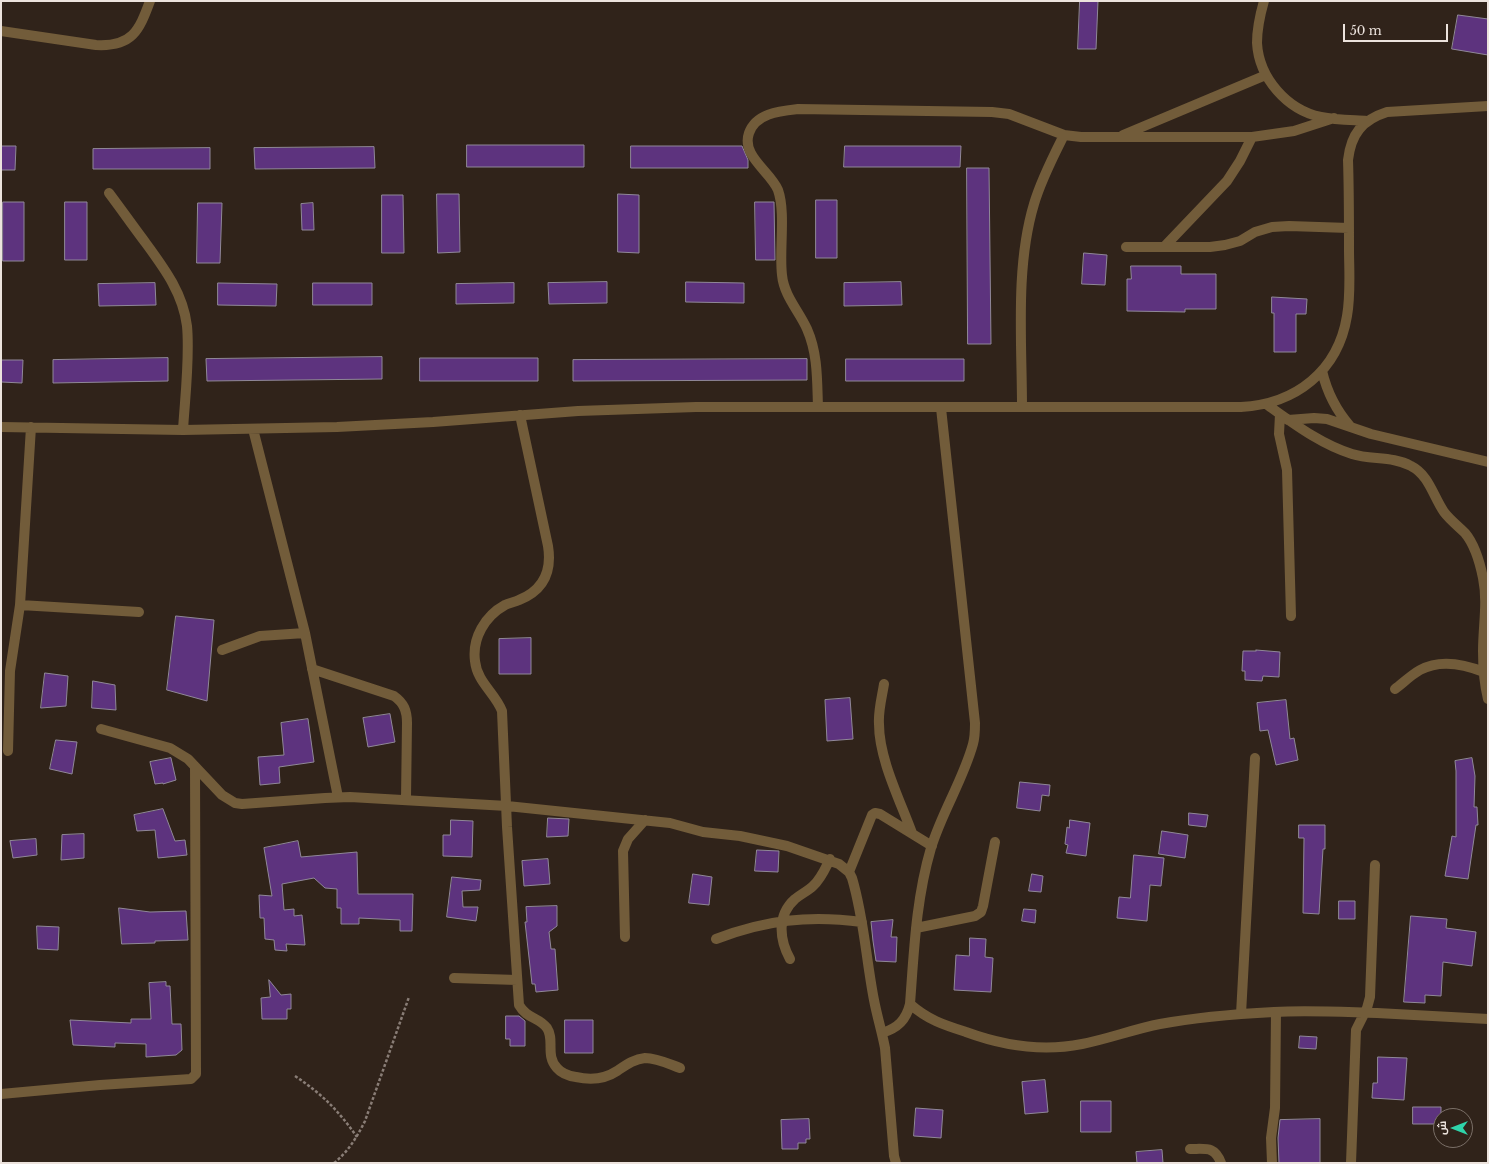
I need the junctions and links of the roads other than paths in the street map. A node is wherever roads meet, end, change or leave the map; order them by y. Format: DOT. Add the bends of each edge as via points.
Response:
graph roads {
  1 [pos="150,1"];
  2 [pos="1264,1"];
  3 [pos="1,31"];
  4 [pos="1266,75"];
  5 [pos="1488,106"];
  6 [pos="1334,118"];
  7 [pos="1367,121"];
  8 [pos="1064,135"];
  9 [pos="1118,137"];
  10 [pos="1252,137"];
  11 [pos="109,193"];
  12 [pos="1349,228"];
  13 [pos="1126,247"];
  14 [pos="1164,247"];
  15 [pos="1322,371"];
  16 [pos="1266,404"];
  17 [pos="818,407"];
  18 [pos="1022,407"];
  19 [pos="941,408"];
  20 [pos="520,415"];
  21 [pos="1284,417"];
  22 [pos="1,427"];
  23 [pos="31,427"];
  24 [pos="1352,427"];
  25 [pos="254,429"];
  26 [pos="183,430"];
  27 [pos="1488,462"];
  28 [pos="20,605"];
  29 [pos="139,612"];
  30 [pos="1291,616"];
  31 [pos="305,633"];
  32 [pos="222,650"];
  33 [pos="312,669"];
  34 [pos="1484,672"];
  35 [pos="884,684"];
  36 [pos="1395,688"];
  37 [pos="1488,699"];
  38 [pos="101,729"];
  39 [pos="8,751"];
  40 [pos="1255,758"];
  41 [pos="195,767"];
  42 [pos="338,797"];
  43 [pos="406,800"];
  44 [pos="506,806"];
  45 [pos="645,820"];
  46 [pos="912,833"];
  47 [pos="995,842"];
  48 [pos="932,846"];
  49 [pos="830,859"];
  50 [pos="1375,865"];
  51 [pos="849,872"];
  52 [pos="782,921"];
  53 [pos="862,922"];
  54 [pos="916,928"];
  55 [pos="625,937"];
  56 [pos="716,939"];
  57 [pos="790,959"];
  58 [pos="454,978"];
  59 [pos="517,980"];
  60 [pos="910,1004"];
  61 [pos="1276,1012"];
  62 [pos="1364,1013"];
  63 [pos="1241,1014"];
  64 [pos="1488,1019"];
  65 [pos="882,1033"];
  66 [pos="680,1068"];
  67 [pos="1,1094"];
  68 [pos="1190,1148"];
  69 [pos="896,1163"];
  70 [pos="1221,1163"];
  71 [pos="1272,1163"];
  72 [pos="1351,1163"];
  1 -- 3 [label="street" via="137,31 128,38 108,46"];
  2 -- 4 [label="street" via="1257,29 1257,45"];
  4 -- 6 [label="street" via="1279,92 1295,106 1320,117"];
  4 -- 9 [label="street"];
  5 -- 7 [label="street" via="1398,110 1377,115"];
  6 -- 7 [label="street"];
  6 -- 10 [label="street" via="1294,131"];
  7 -- 12 [label="street" via="1353,138 1350,149"];
  8 -- 9 [label="street"];
  8 -- 17 [label="street" via="1009,114 975,110 798,109 758,119 748,134 748,144 750,153 773,182 780,196 782,274 788,295 813,344"];
  8 -- 18 [label="street" via="1039,190 1026,241 1022,279"];
  9 -- 10 [label="street"];
  10 -- 14 [label="street" via="1227,181"];
  11 -- 26 [label="street" via="169,275 183,307 188,342"];
  12 -- 14 [label="street" via="1272,227 1225,246"];
  12 -- 15 [label="street" via="1348,316 1339,345"];
  13 -- 14 [label="street"];
  15 -- 16 [label="street" via="1296,392"];
  15 -- 24 [label="street" via="1335,407"];
  16 -- 18 [label="street"];
  16 -- 21 [label="street"];
  17 -- 19 [label="street"];
  17 -- 20 [label="street" via="637,408"];
  18 -- 19 [label="street"];
  19 -- 48 [label="street" via="975,723 968,760"];
  20 -- 25 [label="street" via="433,422"];
  20 -- 44 [label="street" via="548,546 548,573 531,594 506,604 485,622 475,647 478,674 502,711"];
  21 -- 24 [label="street" via="1327,419"];
  21 -- 30 [label="street" via="1280,434 1287,470"];
  21 -- 34 [label="street" via="1339,450 1403,462 1420,471 1426,478 1444,512 1465,533 1479,563 1485,595"];
  22 -- 23 [label="street"];
  23 -- 26 [label="street"];
  23 -- 28 [label="street"];
  24 -- 27 [label="street" via="1371,434"];
  25 -- 26 [label="street"];
  25 -- 31 [label="street"];
  28 -- 29 [label="street"];
  28 -- 39 [label="street" via="10,671"];
  31 -- 32 [label="street" via="260,636"];
  31 -- 33 [label="street"];
  33 -- 42 [label="street"];
  33 -- 43 [label="street" via="394,696 403,704 407,716"];
  34 -- 36 [label="street" via="1457,664 1441,664 1420,670"];
  34 -- 37 [label="street"];
  35 -- 46 [label="street" via="879,712 882,749"];
  38 -- 41 [label="street" via="170,748 188,759"];
  40 -- 63 [label="street"];
  41 -- 42 [label="street" via="222,795 235,803"];
  41 -- 67 [label="street" via="194,1078"];
  42 -- 43 [label="street"];
  43 -- 44 [label="street"];
  44 -- 45 [label="street"];
  44 -- 59 [label="street"];
  45 -- 49 [label="street" via="721,835 764,840"];
  45 -- 55 [label="street" via="626,842 623,851"];
  46 -- 48 [label="street"];
  46 -- 51 [label="street" via="875,813"];
  47 -- 54 [label="street" via="980,912 975,916"];
  48 -- 54 [label="street" via="922,881"];
  49 -- 51 [label="street"];
  49 -- 52 [label="street" via="814,886 792,902"];
  50 -- 62 [label="street" via="1370,997"];
  51 -- 53 [label="street"];
  52 -- 53 [label="street" via="814,918"];
  52 -- 56 [label="street" via="748,928"];
  52 -- 57 [label="street" via="783,945"];
  53 -- 65 [label="street" via="874,1001"];
  54 -- 60 [label="street"];
  58 -- 59 [label="street"];
  59 -- 66 [label="street" via="519,1005 527,1015 548,1029 552,1062 563,1074 578,1078 598,1078 608,1076 631,1062 645,1058"];
  60 -- 63 [label="street" via="934,1021 976,1036 1036,1048 1082,1044 1160,1024"];
  60 -- 65 [label="street" via="901,1023"];
  61 -- 62 [label="street"];
  61 -- 63 [label="street"];
  61 -- 71 [label="street"];
  62 -- 64 [label="street"];
  62 -- 72 [label="street" via="1356,1030"];
  65 -- 69 [label="street"];
  68 -- 70 [label="street" via="1211,1150 1217,1154"];
}
